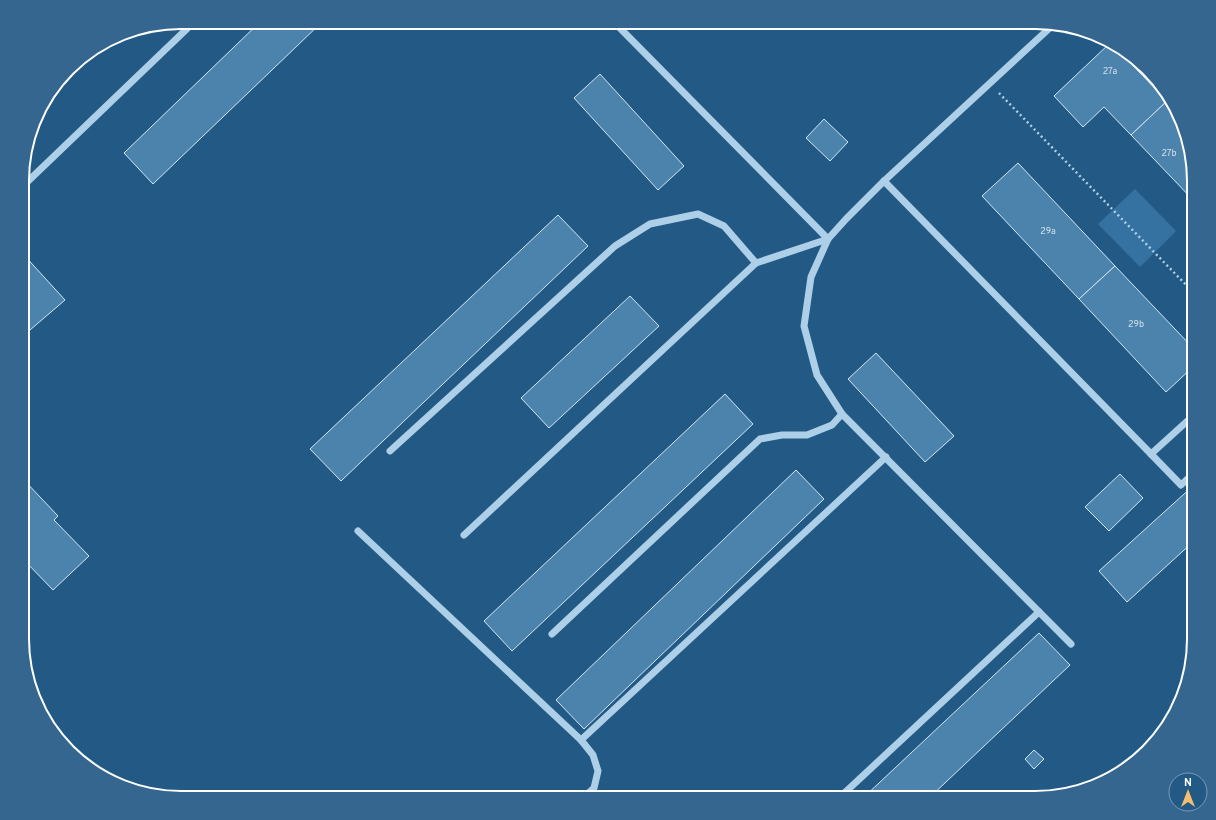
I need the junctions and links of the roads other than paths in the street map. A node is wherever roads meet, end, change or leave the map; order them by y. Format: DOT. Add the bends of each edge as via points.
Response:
graph roads {
  1 [pos="187,29"];
  2 [pos="621,29"];
  3 [pos="1048,29"];
  4 [pos="29,180"];
  5 [pos="881,184"];
  6 [pos="828,239"];
  7 [pos="756,263"];
  8 [pos="842,414"];
  9 [pos="1187,421"];
  10 [pos="390,451"];
  11 [pos="1151,454"];
  12 [pos="886,457"];
  13 [pos="1187,479"];
  14 [pos="358,530"];
  15 [pos="464,535"];
  16 [pos="1039,612"];
  17 [pos="552,634"];
  18 [pos="1071,644"];
  19 [pos="581,740"];
  20 [pos="590,791"];
  21 [pos="847,791"];
  1 -- 4 [label="street"];
  2 -- 6 [label="street"];
  3 -- 5 [label="street"];
  5 -- 6 [label="street"];
  5 -- 11 [label="street"];
  6 -- 7 [label="street"];
  6 -- 8 [label="street" via="811,277 804,326 817,375"];
  7 -- 10 [label="street" via="724,226 698,214 650,224 615,246"];
  7 -- 15 [label="street"];
  8 -- 12 [label="street"];
  8 -- 17 [label="street" via="832,425 807,435 782,435 760,439"];
  9 -- 11 [label="street"];
  11 -- 13 [label="street" via="1181,485"];
  12 -- 16 [label="street"];
  12 -- 19 [label="street"];
  14 -- 19 [label="street"];
  16 -- 18 [label="street"];
  16 -- 21 [label="street"];
  19 -- 20 [label="street" via="593,755 598,771 594,788"];
}
